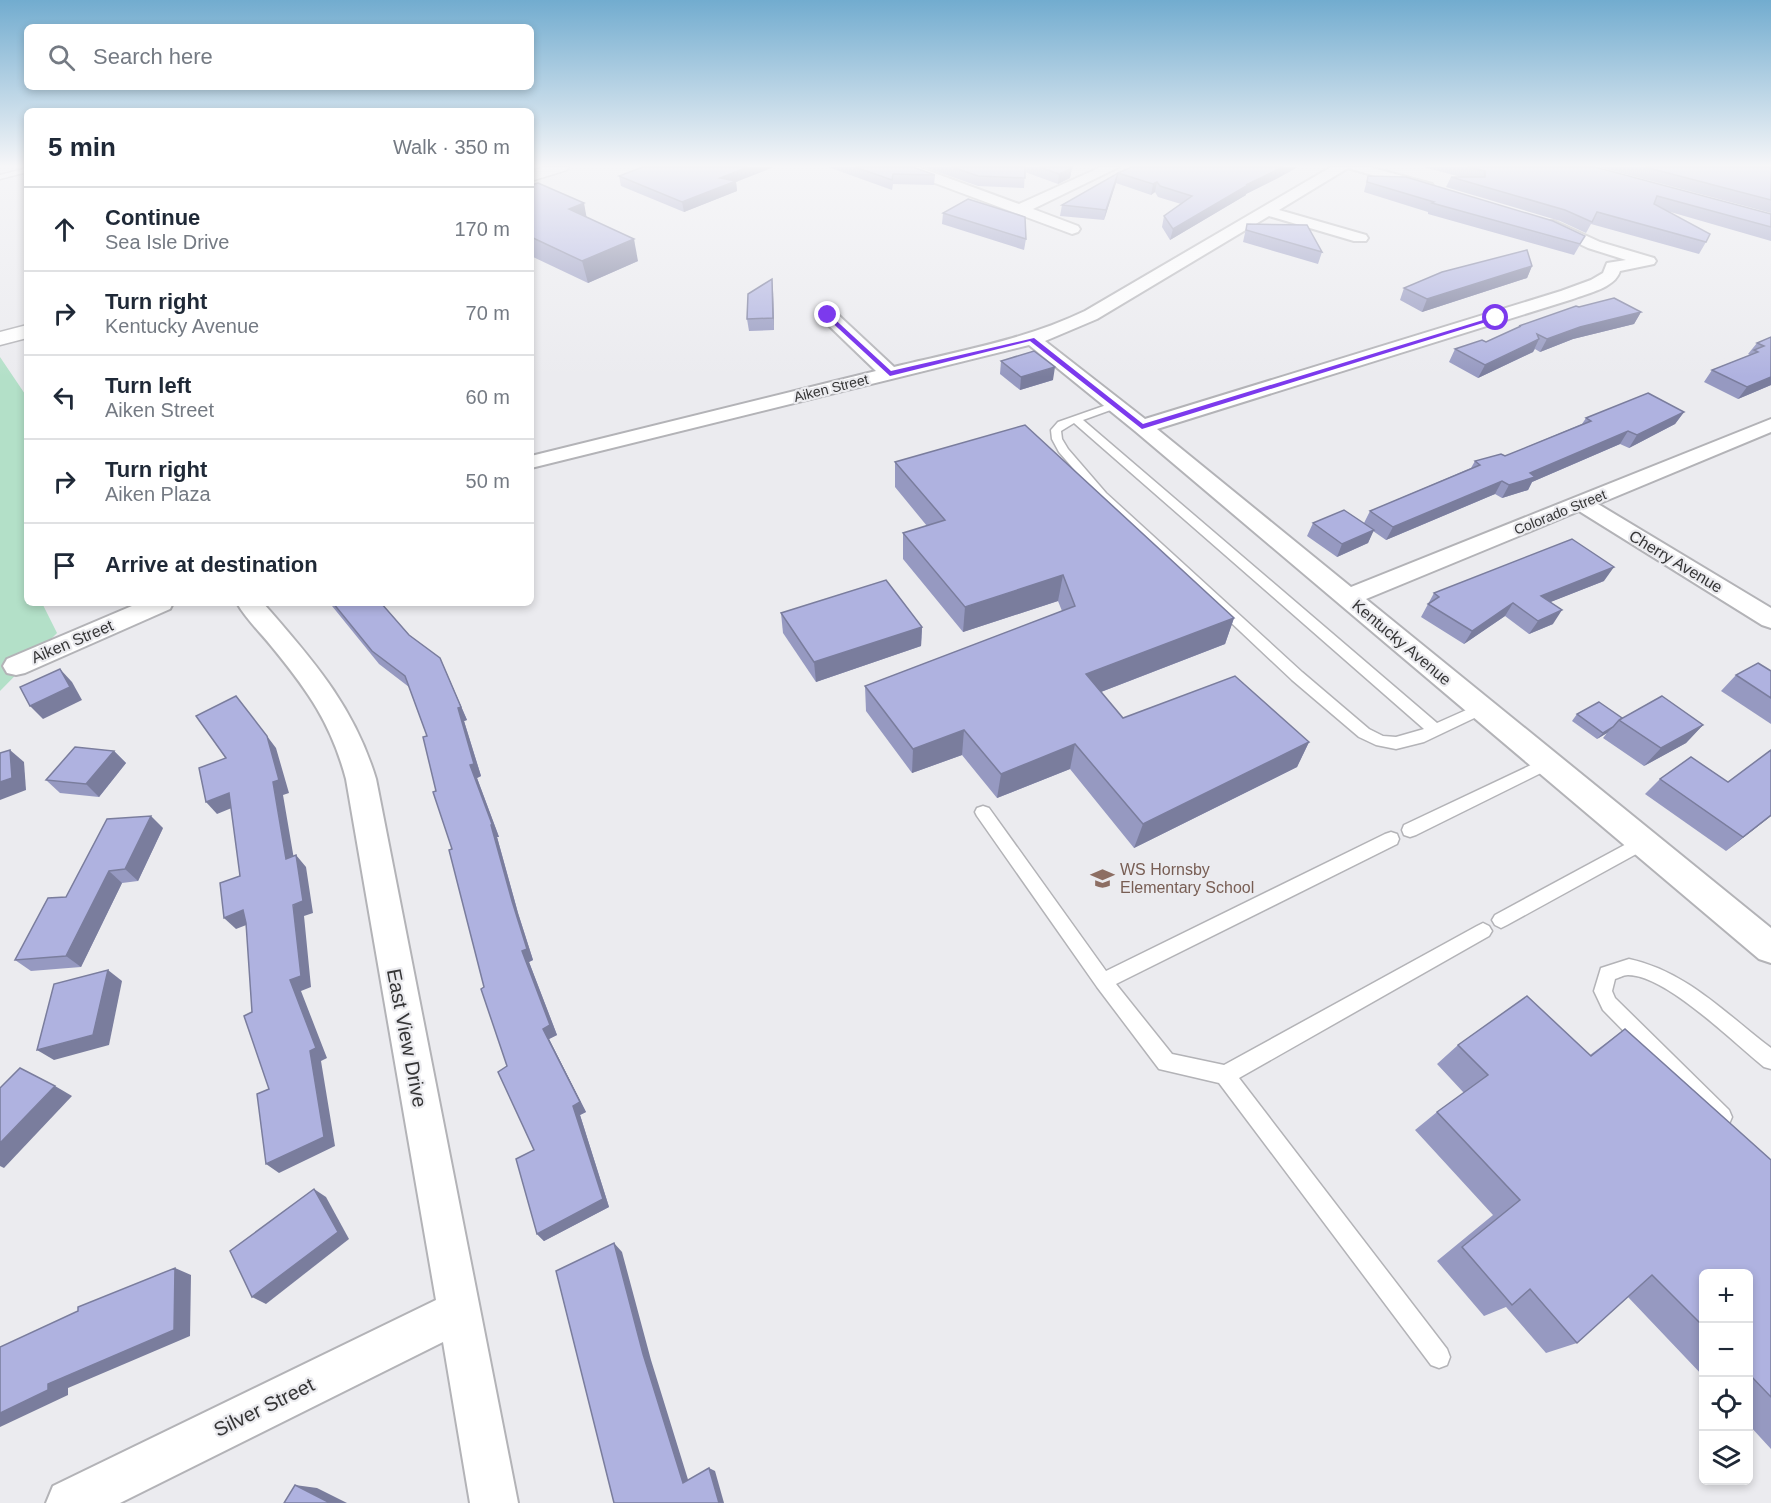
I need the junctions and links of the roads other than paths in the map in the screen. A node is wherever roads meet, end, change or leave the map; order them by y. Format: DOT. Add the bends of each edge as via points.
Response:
graph roads {
  1 [pos="1223,237"];
  2 [pos="1357,237"];
  3 [pos="1579,237"];
  4 [pos="1360,238"];
  5 [pos="828,315"];
  6 [pos="24,332"];
  7 [pos="0,339"];
  8 [pos="1032,339"];
  9 [pos="890,374"];
  10 [pos="1115,405"];
  11 [pos="1076,418"];
  12 [pos="1771,425"];
  13 [pos="1142,427"];
  14 [pos="534,461"];
  15 [pos="1581,503"];
  16 [pos="1348,597"];
  17 [pos="154,606"];
  18 [pos="251,606"];
  19 [pos="1771,619"];
  20 [pos="16,666"];
  21 [pos="1482,708"];
  22 [pos="1435,730"];
  23 [pos="1548,763"];
  24 [pos="983,812"];
  25 [pos="1410,830"];
  26 [pos="1391,839"];
  27 [pos="1643,842"];
  28 [pos="1501,920"];
  29 [pos="1483,931"];
  30 [pos="1764,933"];
  31 [pos="1103,981"];
  32 [pos="1771,1060"];
  33 [pos="1225,1075"];
  34 [pos="1735,1130"];
  35 [pos="459,1311"];
  36 [pos="1439,1357"];
  37 [pos="70,1503"];
  38 [pos="494,1503"];
  1 -- 8 [label="street, Aiken Street" via="1091,315"];
  2 -- 4 [label="street"];
  3 -- 13 [label="street" via="1648,261 1613,267 1611,275 1567,295"];
  5 -- 9 [label="street"];
  6 -- 7 [label="main road"];
  8 -- 9 [label="street, Aiken Street"];
  8 -- 10 [label="street, Kentucky Avenue"];
  9 -- 14 [label="street, Aiken Street"];
  10 -- 11 [label="lane"];
  10 -- 13 [label="street, Kentucky Avenue"];
  11 -- 22 [label="lane"];
  11 -- 22 [label="lane" via="1056,430 1063,450 1102,495 1297,676 1364,733 1381,741 1396,743"];
  12 -- 15 [label="street, Colorado Street"];
  13 -- 16 [label="street, Kentucky Avenue"];
  15 -- 16 [label="street, Colorado Street"];
  15 -- 19 [label="street, Cherry Avenue"];
  16 -- 21 [label="street, Kentucky Avenue"];
  17 -- 20 [label="street, Aiken Street"];
  18 -- 35 [label="street, East View Drive" via="324,698 352,747"];
  21 -- 22 [label="lane"];
  21 -- 23 [label="street, Kentucky Avenue"];
  23 -- 25 [label="lane"];
  23 -- 27 [label="street, Kentucky Avenue"];
  24 -- 31 [label="lane"];
  26 -- 31 [label="lane"];
  27 -- 28 [label="lane"];
  27 -- 30 [label="street, Kentucky Avenue"];
  29 -- 33 [label="lane"];
  31 -- 33 [label="lane" via="1166,1062"];
  32 -- 34 [label="lane" via="1672,983 1627,967 1606,974 1603,991 1609,1004"];
  33 -- 36 [label="lane"];
  35 -- 37 [label="street, Silver Street"];
  35 -- 38 [label="street, East View Drive"];
}
